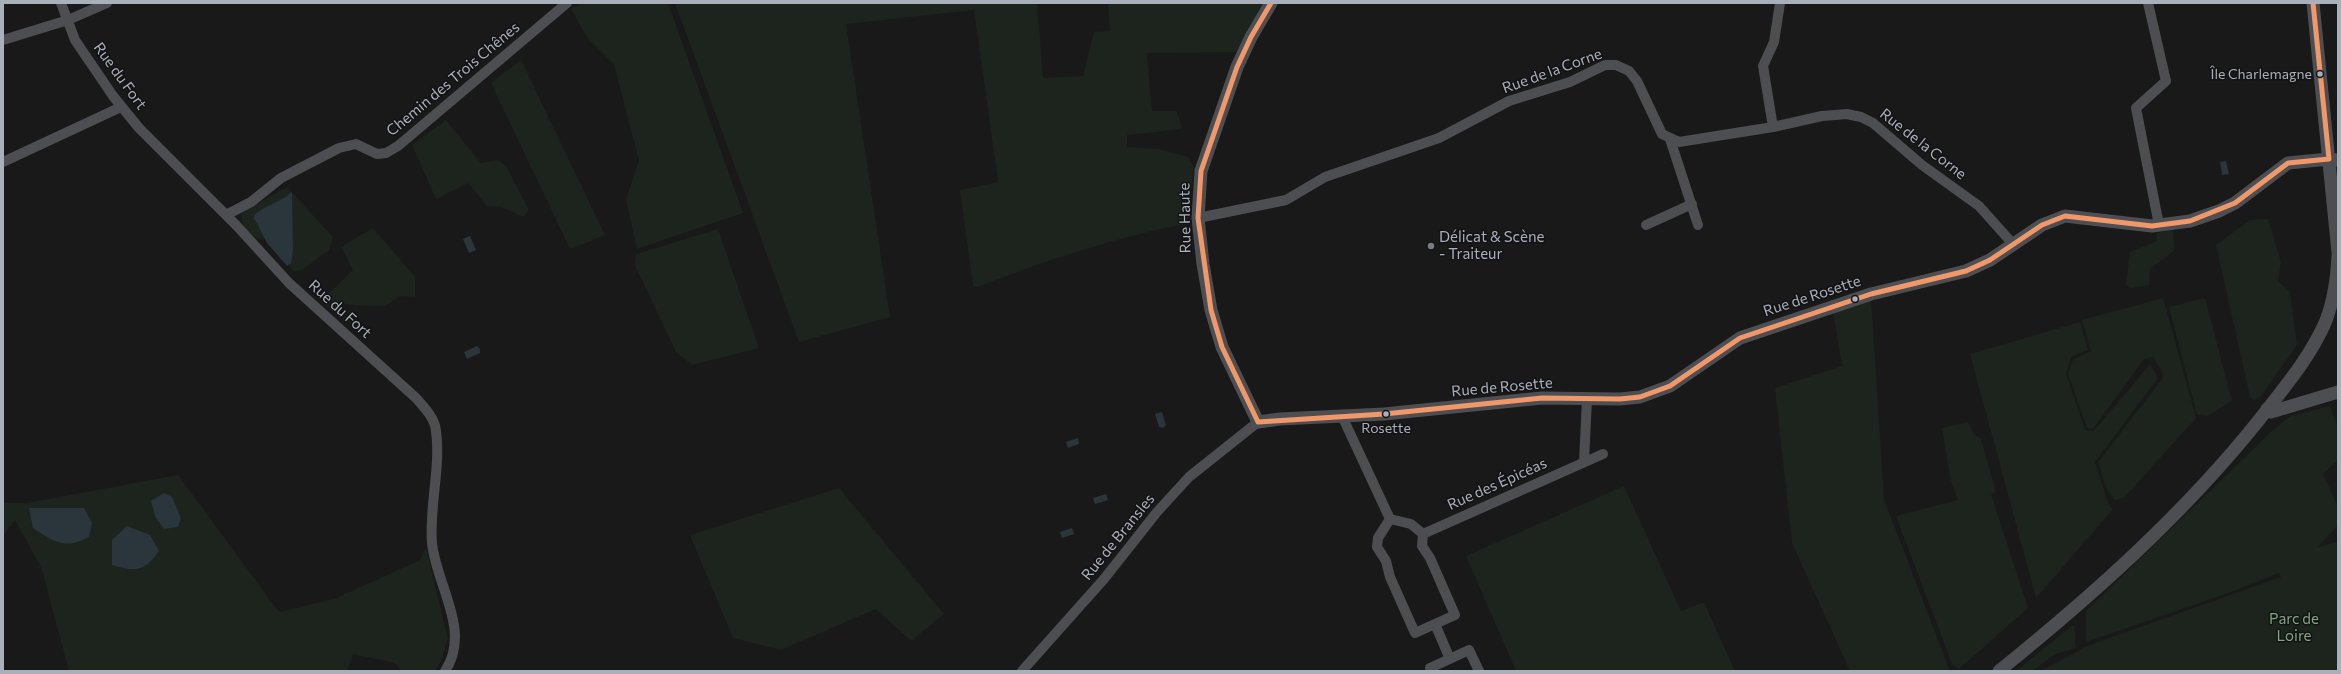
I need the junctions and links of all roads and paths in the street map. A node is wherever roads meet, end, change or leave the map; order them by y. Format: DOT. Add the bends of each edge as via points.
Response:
graph roads {
  1 [pos="61,3"];
  2 [pos="107,3"];
  3 [pos="567,3"];
  4 [pos="1271,3"];
  5 [pos="1780,3"];
  6 [pos="2148,3"];
  7 [pos="2313,3"];
  8 [pos="68,20"];
  9 [pos="3,40"];
  10 [pos="121,107"];
  11 [pos="1773,127"];
  12 [pos="1670,139"];
  13 [pos="2333,160"];
  14 [pos="3,162"];
  15 [pos="1692,204"];
  16 [pos="226,215"];
  17 [pos="1198,218"];
  18 [pos="1646,225"];
  19 [pos="1698,225"];
  20 [pos="2159,225"];
  21 [pos="2013,244"];
  22 [pos="2338,254"];
  23 [pos="2338,392"];
  24 [pos="1587,399"];
  25 [pos="2267,410"];
  26 [pos="1342,416"];
  27 [pos="1258,422"];
  28 [pos="1603,454"];
  29 [pos="1584,462"];
  30 [pos="1390,519"];
  31 [pos="1423,534"];
  32 [pos="1435,624"];
  33 [pos="1450,659"];
  34 [pos="445,671"];
  35 [pos="1022,671"];
  36 [pos="1432,671"];
  37 [pos="1479,671"];
  38 [pos="1999,671"];
  1 -- 8 [label="street, Rue du Fort"];
  2 -- 8 [label="street"];
  3 -- 16 [label="street, Chemin des Trois Chênes" via="386,154 377,154 356,144 339,148 280,178 250,202"];
  4 -- 17 [label="street, Rue Haute" via="1237,67 1203,163"];
  5 -- 11 [label="street" via="1774,42 1763,66"];
  6 -- 20 [label="street" via="2166,81 2136,108"];
  7 -- 13 [label="street"];
  8 -- 9 [label="street"];
  8 -- 10 [label="street, Rue du Fort" via="75,40"];
  10 -- 14 [label="street"];
  10 -- 16 [label="street, Rue du Fort"];
  11 -- 12 [label="street, Rue de la Corne" via="1679,142"];
  11 -- 21 [label="street, Rue de la Corne" via="1837,114 1861,117 1873,123 1922,165 1979,206"];
  12 -- 15 [label="street"];
  12 -- 17 [label="street, Rue de la Corne" via="1662,134 1637,81 1629,70 1616,65 1605,65 1570,82 1509,101 1439,138 1325,177 1286,200"];
  13 -- 20 [label="street, Rue de Rosette" via="2288,163 2235,203 2219,211 2190,221"];
  13 -- 22 [label="street"];
  15 -- 18 [label="street"];
  15 -- 19 [label="street"];
  16 -- 34 [label="street, Rue du Fort" via="289,283 416,398 431,416 436,430 432,543 455,631 455,648"];
  17 -- 27 [label="street, Rue Haute" via="1211,310 1222,347"];
  20 -- 21 [label="street, Rue de Rosette" via="2065,216 2042,225"];
  21 -- 24 [label="street, Rue de Rosette" via="1990,260 1951,276 1871,294 1752,333 1655,393 1620,399"];
  22 -- 25 [label="street" via="2333,299 2325,322 2303,362"];
  23 -- 25 [label="street" via="2283,409 2271,412"];
  24 -- 26 [label="street, Rue de Rosette" via="1542,398"];
  24 -- 29 [label="street"];
  25 -- 38 [label="street" via="2215,473 2102,585"];
  26 -- 27 [label="street, Rue de Rosette"];
  26 -- 30 [label="street"];
  27 -- 35 [label="street, Rue de Bransles" via="1189,477 1157,512 1104,579"];
  28 -- 29 [label="street, Rue des Épicéas"];
  29 -- 31 [label="street, Rue des Épicéas"];
  30 -- 31 [label="street" via="1411,524"];
  30 -- 32 [label="street" via="1378,538 1377,547 1386,560 1390,577 1415,633"];
  31 -- 32 [label="street" via="1424,551 1430,558 1456,615"];
  32 -- 33 [label="street"];
  33 -- 36 [label="street" via="1430,668"];
  33 -- 37 [label="street" via="1470,650"];
}
